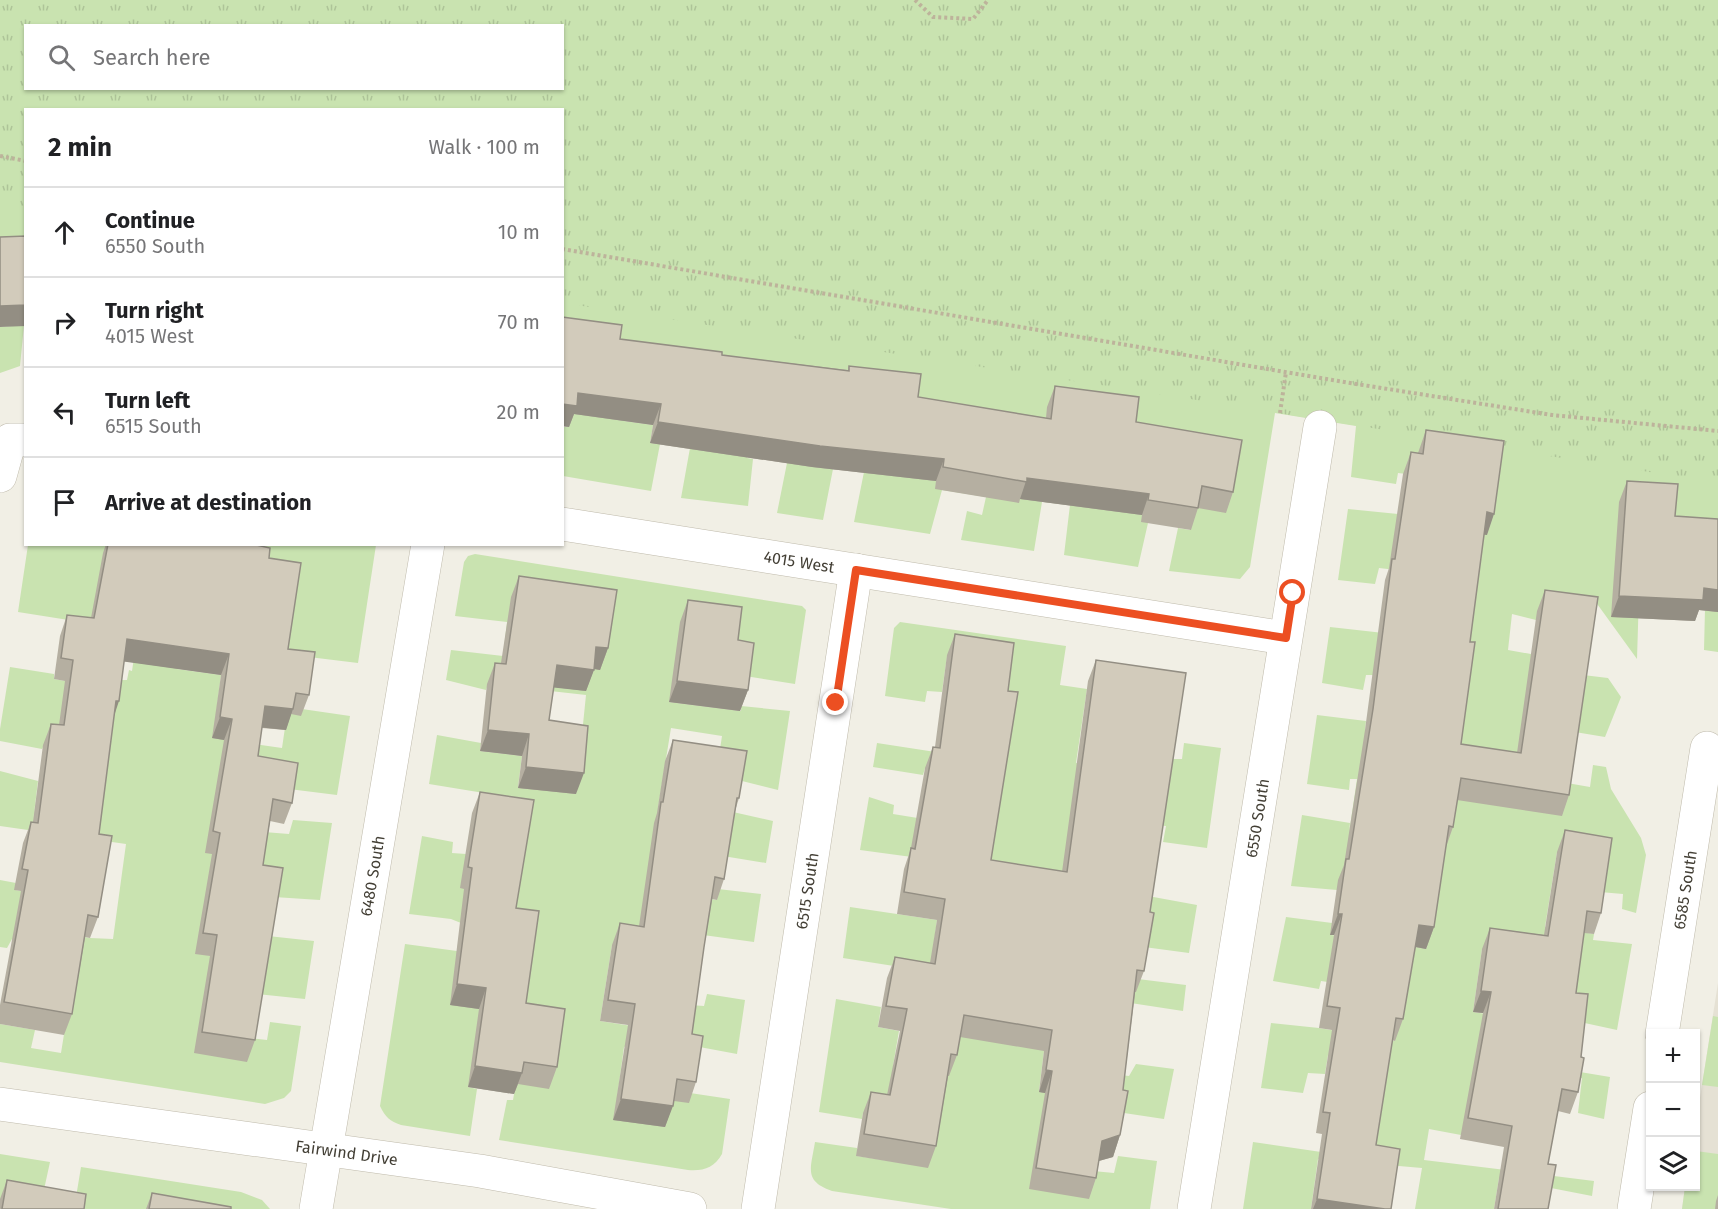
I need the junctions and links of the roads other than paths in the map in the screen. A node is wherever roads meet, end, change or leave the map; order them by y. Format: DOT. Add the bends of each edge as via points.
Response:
graph roads {
  1 [pos="1320,427"];
  2 [pos="18,440"];
  3 [pos="0,476"];
  4 [pos="564,524"];
  5 [pos="428,546"];
  6 [pos="856,570"];
  7 [pos="1286,638"];
  8 [pos="1707,748"];
  9 [pos="1663,1029"];
  10 [pos="0,1104"];
  11 [pos="1646,1133"];
  12 [pos="325,1148"];
  13 [pos="316,1209"];
  14 [pos="690,1209"];
  15 [pos="758,1209"];
  16 [pos="1194,1209"];
  17 [pos="1634,1209"];
  1 -- 7 [label="street, 6550 South"];
  2 -- 3 [label="street"];
  4 -- 6 [label="street, 4015 West"];
  5 -- 12 [label="street, 6480 South"];
  6 -- 7 [label="street, 4015 West"];
  6 -- 15 [label="street, 6515 South"];
  7 -- 16 [label="street, 6550 South"];
  8 -- 9 [label="street, 6585 South"];
  10 -- 12 [label="street, Fairwind Drive"];
  11 -- 17 [label="street"];
  12 -- 13 [label="street, 6480 South"];
  12 -- 14 [label="street, Fairwind Drive"];
}
